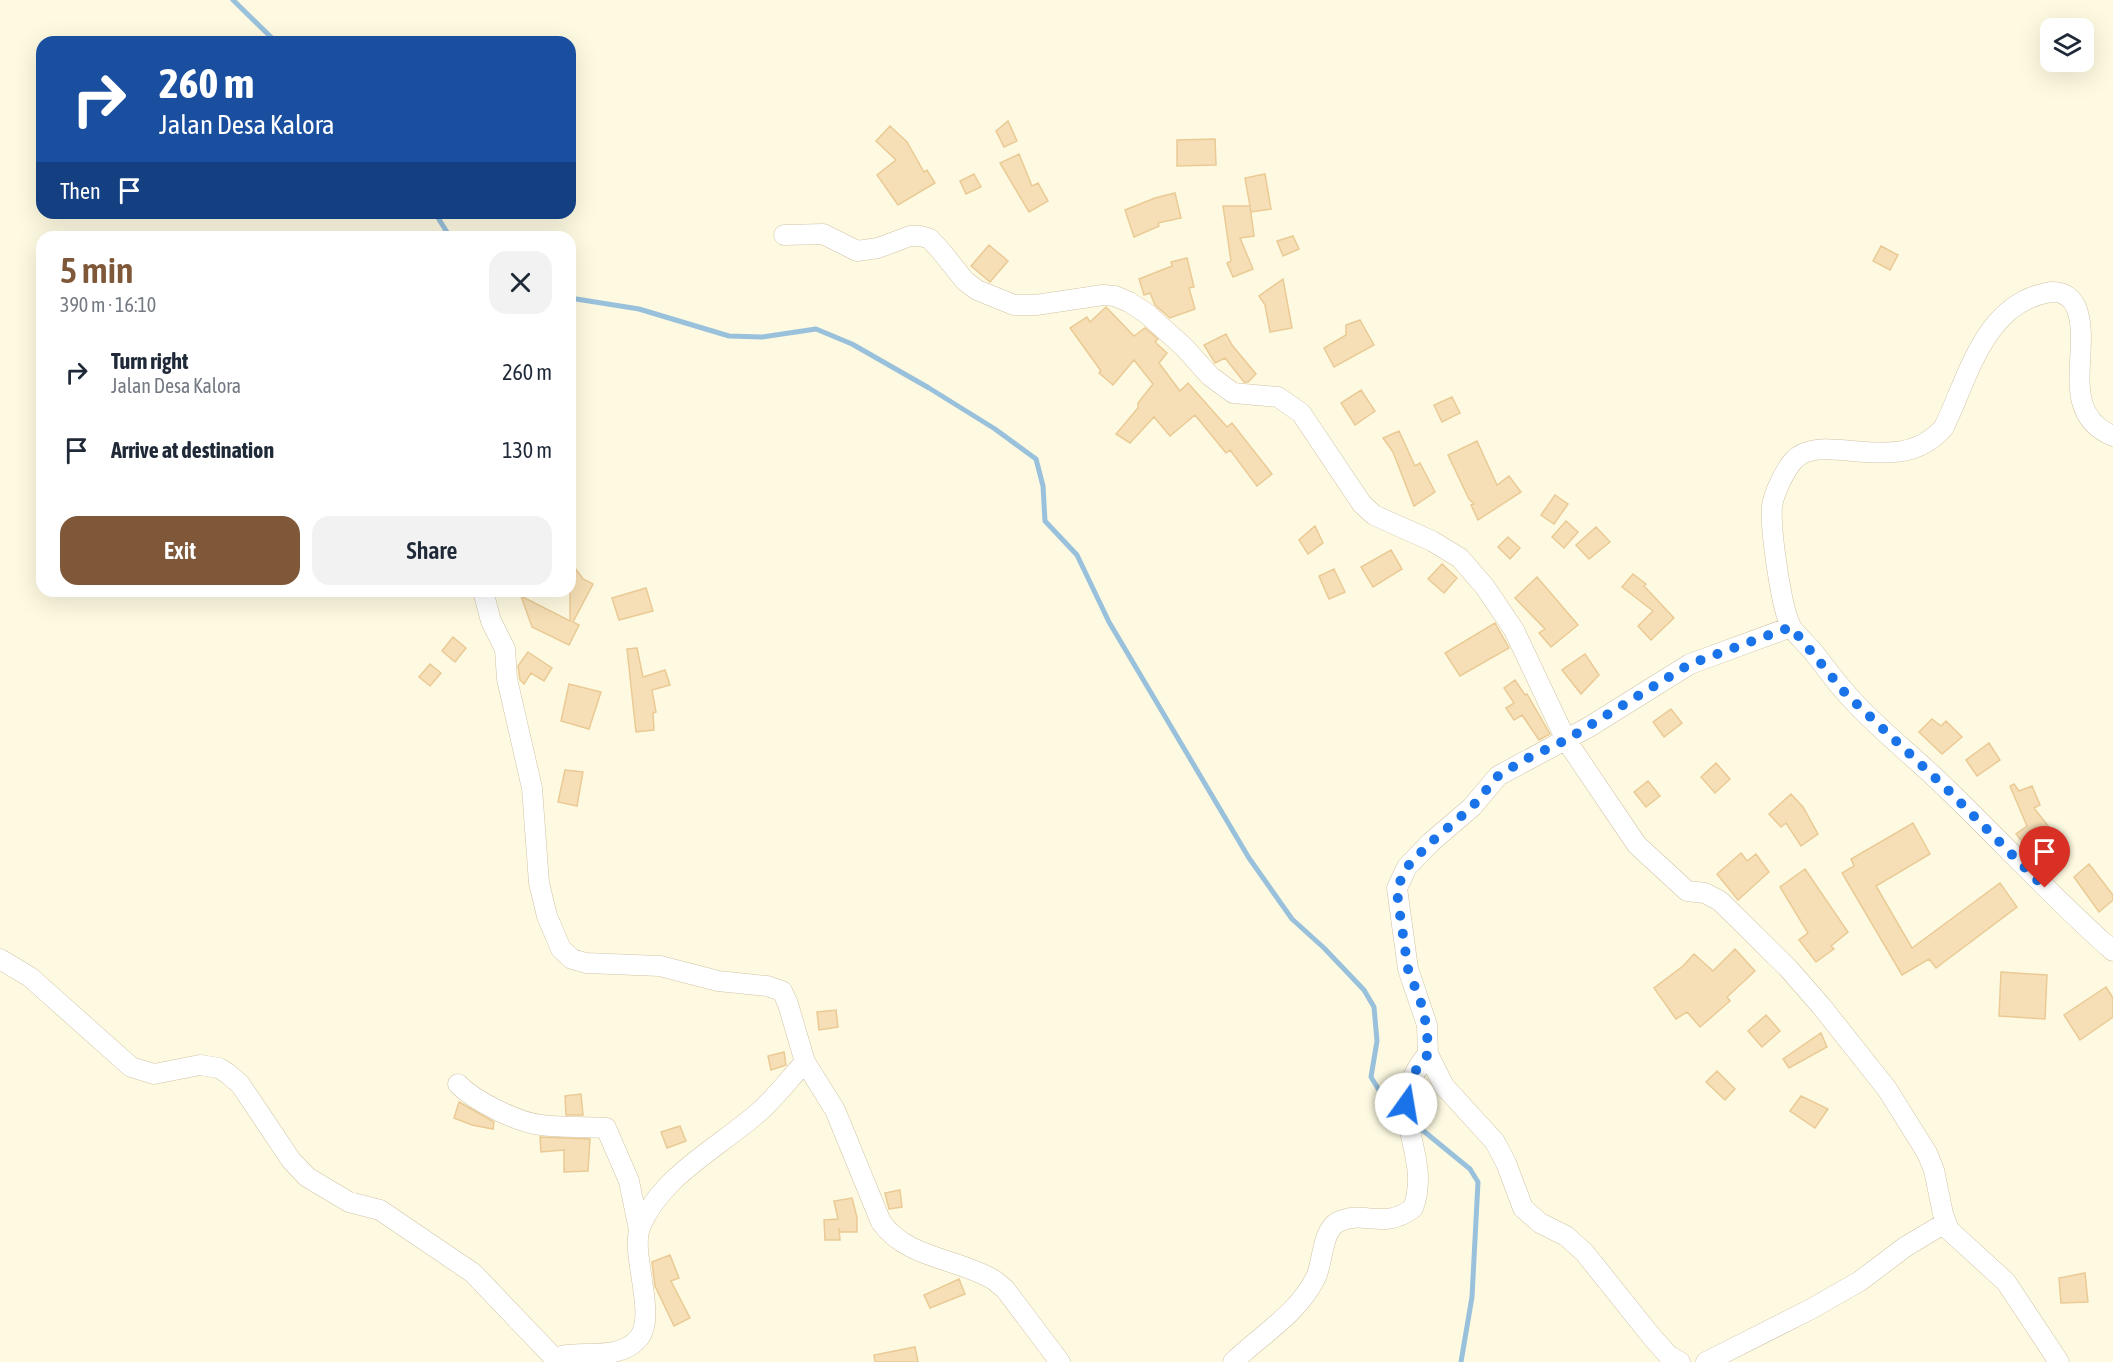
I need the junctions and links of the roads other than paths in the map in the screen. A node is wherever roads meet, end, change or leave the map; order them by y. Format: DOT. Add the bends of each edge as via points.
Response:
graph roads {
  1 [pos="784,235"];
  2 [pos="2113,436"];
  3 [pos="485,597"];
  4 [pos="1791,627"];
  5 [pos="1566,740"];
  6 [pos="2113,951"];
  7 [pos="0,959"];
  8 [pos="1428,1054"];
  9 [pos="805,1062"];
  10 [pos="458,1084"];
  11 [pos="1945,1223"];
  12 [pos="639,1230"];
  13 [pos="1673,1360"];
  14 [pos="558,1361"];
  15 [pos="1060,1362"];
  16 [pos="1233,1362"];
  17 [pos="1706,1362"];
  18 [pos="2059,1362"];
  1 -- 5 [label="street" via="823,234 857,250 921,236 930,239 965,281 1014,305 1115,296 1146,313 1210,376 1233,393 1278,397 1287,402 1301,413 1368,509 1460,558 1485,587 1514,630"];
  2 -- 4 [label="street" via="2095,424 2079,390 2079,324 2075,307 2067,296 2055,291 2020,303 1988,332 1944,427 1925,445 1885,454 1816,450 1793,461 1780,484 1772,512"];
  3 -- 9 [label="street" via="505,649 507,679 532,788 539,883 561,949 572,959 586,963 660,966 718,981 775,988 786,997"];
  4 -- 5 [label="street" via="1690,664"];
  4 -- 6 [label="street" via="1846,694"];
  5 -- 8 [label="street" via="1498,776 1401,877 1397,888 1408,969 1427,1025"];
  5 -- 11 [label="street" via="1636,845 1687,891 1705,893 1720,901 1788,968 1887,1089 1927,1153 1941,1192"];
  7 -- 14 [label="street" via="30,976 131,1067 154,1074 200,1065 227,1073 240,1084 291,1160 307,1177 349,1202 380,1210 473,1273"];
  8 -- 13 [label="street" via="1444,1086 1495,1142 1523,1208 1584,1252"];
  8 -- 16 [label="street" via="1411,1077 1406,1104 1419,1185 1413,1208 1387,1221 1363,1218 1337,1222 1330,1228 1318,1274 1309,1291 1275,1327"];
  9 -- 12 [label="street" via="761,1110 696,1159 651,1208"];
  9 -- 15 [label="street" via="835,1110 881,1222 891,1236 994,1280"];
  10 -- 12 [label="street" via="477,1100 526,1122 606,1128 629,1181"];
  11 -- 17 [label="street" via="1821,1304"];
  11 -- 18 [label="street" via="2006,1281"];
  12 -- 14 [label="street" via="646,1320 640,1337 622,1350 574,1353 561,1356"];
}
